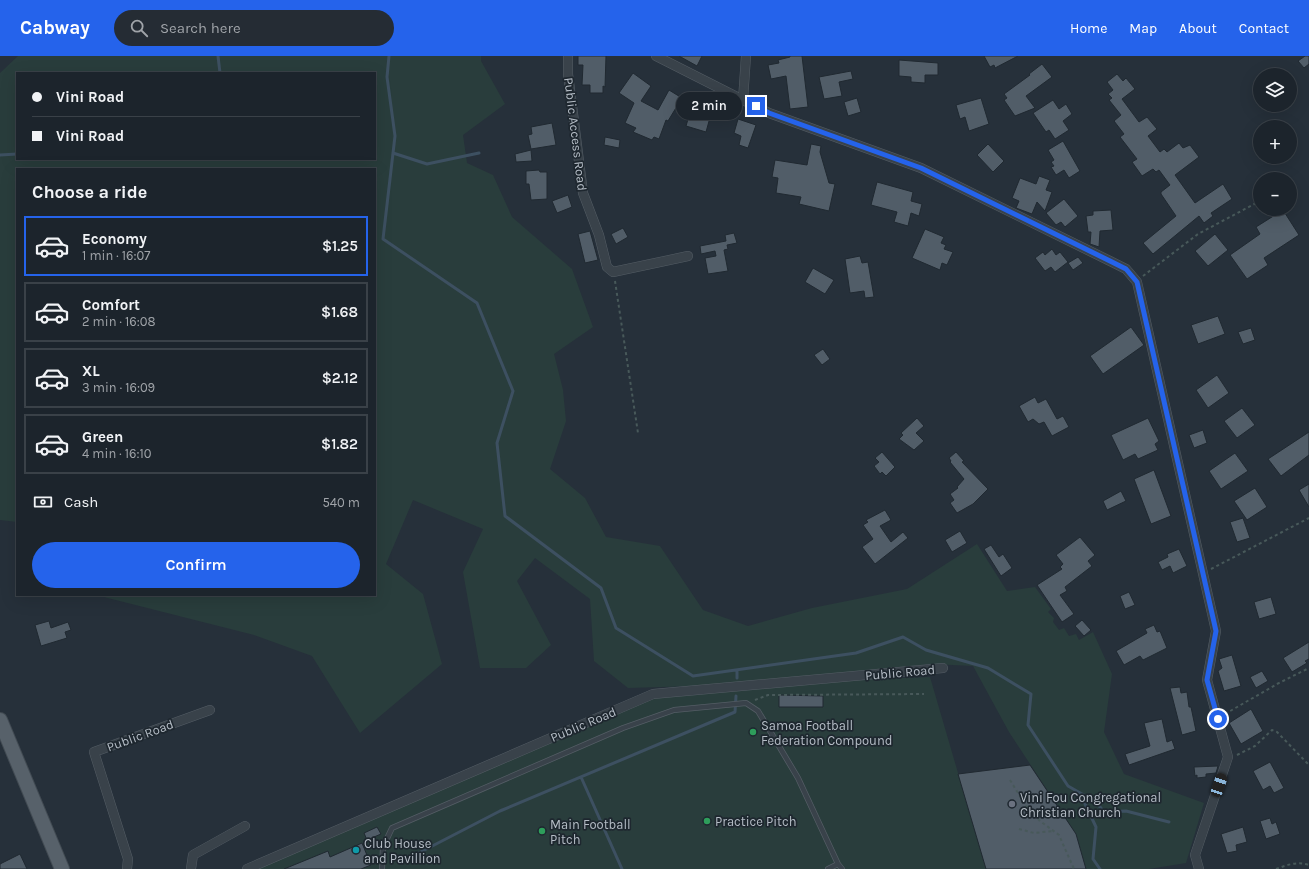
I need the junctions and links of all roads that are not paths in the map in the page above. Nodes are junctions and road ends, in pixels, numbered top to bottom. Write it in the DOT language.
graph roads {
  1 [pos="568,56"];
  2 [pos="656,56"];
  3 [pos="746,56"];
  4 [pos="743,100"];
  5 [pos="688,256"];
  6 [pos="943,668"];
  7 [pos="210,710"];
  8 [pos="0,720"];
  9 [pos="245,826"];
  10 [pos="838,864"];
  11 [pos="62,869"];
  12 [pos="127,869"];
  13 [pos="191,869"];
  14 [pos="246,869"];
  15 [pos="382,869"];
  16 [pos="828,869"];
  17 [pos="842,869"];
  18 [pos="1199,869"];
  1 -- 5 [label="street, Public Access Road"];
  2 -- 4 [label="street"];
  3 -- 4 [label="street"];
  4 -- 18 [label="street"];
  6 -- 14 [label="street, Public Road"];
  7 -- 12 [label="street, Public Road"];
  8 -- 11 [label="main road"];
  9 -- 13 [label="street"];
  10 -- 15 [label="lane"];
  10 -- 16 [label="lane"];
  10 -- 17 [label="lane"];
}
